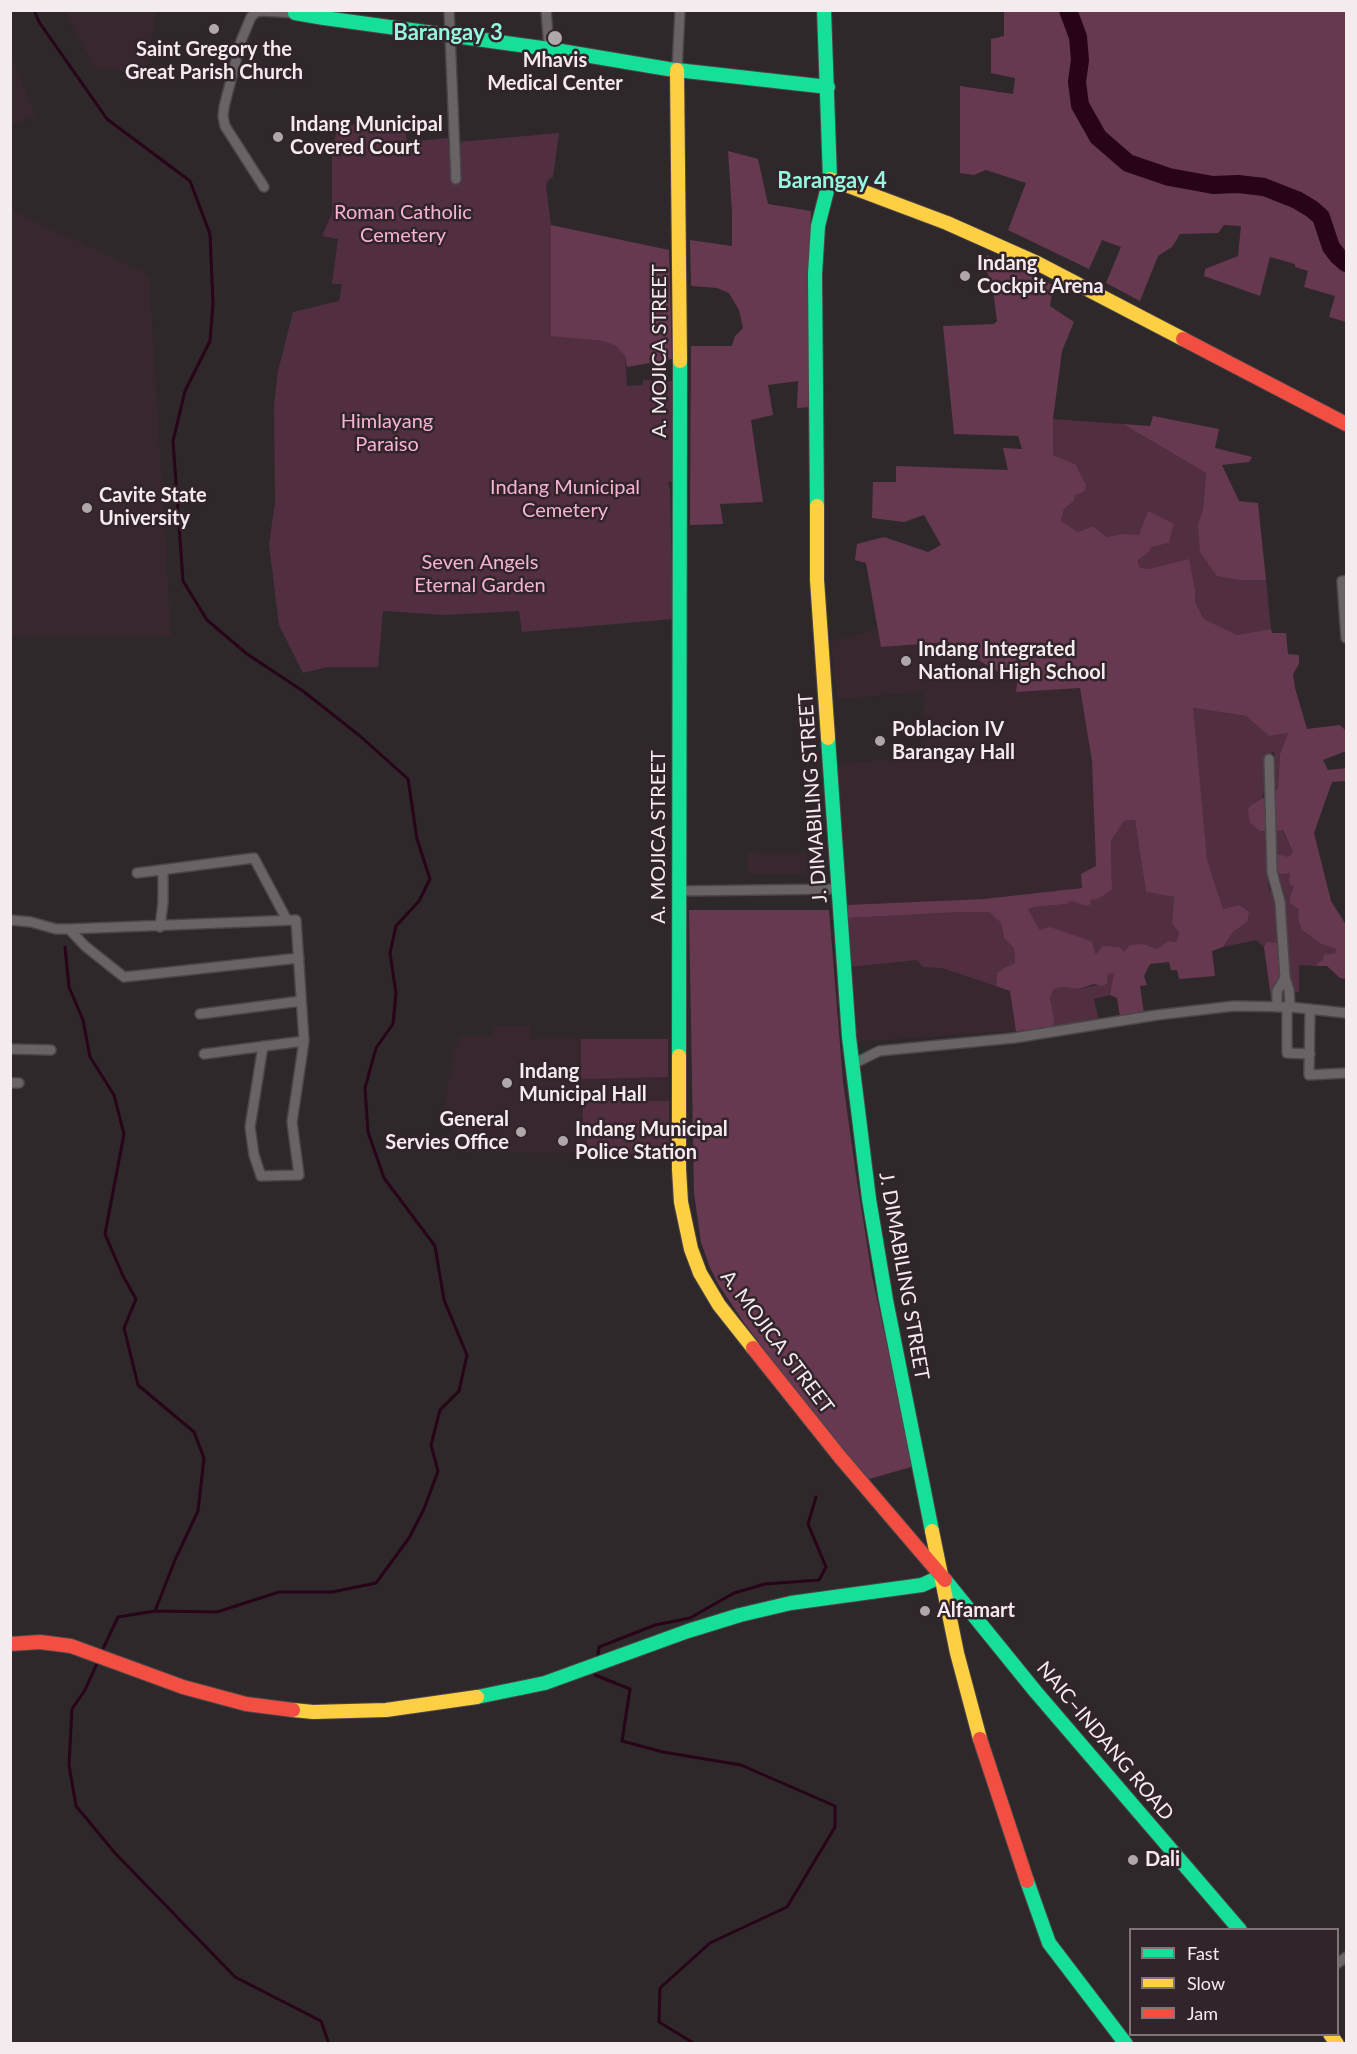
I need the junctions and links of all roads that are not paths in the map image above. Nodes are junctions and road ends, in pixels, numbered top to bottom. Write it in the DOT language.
graph roads {
  1 [pos="449,10"];
  2 [pos="546,10"];
  3 [pos="680,10"];
  4 [pos="824,10"];
  5 [pos="295,12"];
  6 [pos="451,35"];
  7 [pos="549,49"];
  8 [pos="677,70"];
  9 [pos="828,87"];
  10 [pos="456,179"];
  11 [pos="830,179"];
  12 [pos="264,186"];
  13 [pos="1347,424"];
  14 [pos="1347,581"];
  15 [pos="1347,639"];
  16 [pos="1269,759"];
  17 [pos="163,870"];
  18 [pos="137,873"];
  19 [pos="838,889"];
  20 [pos="678,891"];
  21 [pos="10,920"];
  22 [pos="287,920"];
  23 [pos="160,927"];
  24 [pos="69,929"];
  25 [pos="299,958"];
  26 [pos="301,1001"];
  27 [pos="1285,1007"];
  28 [pos="1310,1009"];
  29 [pos="1347,1013"];
  30 [pos="200,1014"];
  31 [pos="304,1041"];
  32 [pos="263,1046"];
  33 [pos="10,1049"];
  34 [pos="51,1050"];
  35 [pos="204,1054"];
  36 [pos="1310,1054"];
  37 [pos="851,1065"];
  38 [pos="1347,1073"];
  39 [pos="942,1576"];
  40 [pos="10,1644"];
  41 [pos="1239,1928"];
  42 [pos="1126,2043"];
  1 -- 6 [label="street"];
  2 -- 7 [label="street"];
  3 -- 8 [label="street, A. MOJICA STREET"];
  4 -- 9 [label="main road, J. DIMABILING STREET"];
  5 -- 6 [label="main road"];
  5 -- 12 [label="street"];
  6 -- 7 [label="main road"];
  6 -- 10 [label="street"];
  7 -- 8 [label="main road"];
  8 -- 9 [label="main road"];
  8 -- 20 [label="main road, A. MOJICA STREET"];
  9 -- 11 [label="main road, J. DIMABILING STREET"];
  11 -- 13 [label="main road"];
  11 -- 19 [label="main road, J. DIMABILING STREET"];
  14 -- 15 [label="street"];
  16 -- 27 [label="street"];
  17 -- 18 [label="street"];
  17 -- 22 [label="street"];
  17 -- 23 [label="street"];
  19 -- 20 [label="street"];
  19 -- 37 [label="main road, J. DIMABILING STREET"];
  20 -- 39 [label="main road, A. MOJICA STREET"];
  21 -- 24 [label="street"];
  22 -- 23 [label="street"];
  22 -- 25 [label="street"];
  23 -- 24 [label="street"];
  24 -- 25 [label="street"];
  25 -- 26 [label="street"];
  26 -- 30 [label="street"];
  26 -- 31 [label="street"];
  27 -- 28 [label="street"];
  27 -- 36 [label="street"];
  27 -- 37 [label="street"];
  28 -- 29 [label="street"];
  28 -- 36 [label="street"];
  31 -- 32 [label="street"];
  31 -- 32 [label="street"];
  32 -- 35 [label="street"];
  33 -- 34 [label="street"];
  36 -- 38 [label="street"];
  37 -- 39 [label="main road, J. DIMABILING STREET"];
  39 -- 40 [label="main road"];
  39 -- 41 [label="main road, NAIC–INDANG ROAD"];
  39 -- 42 [label="main road, J. DIMABILING STREET"];
}
